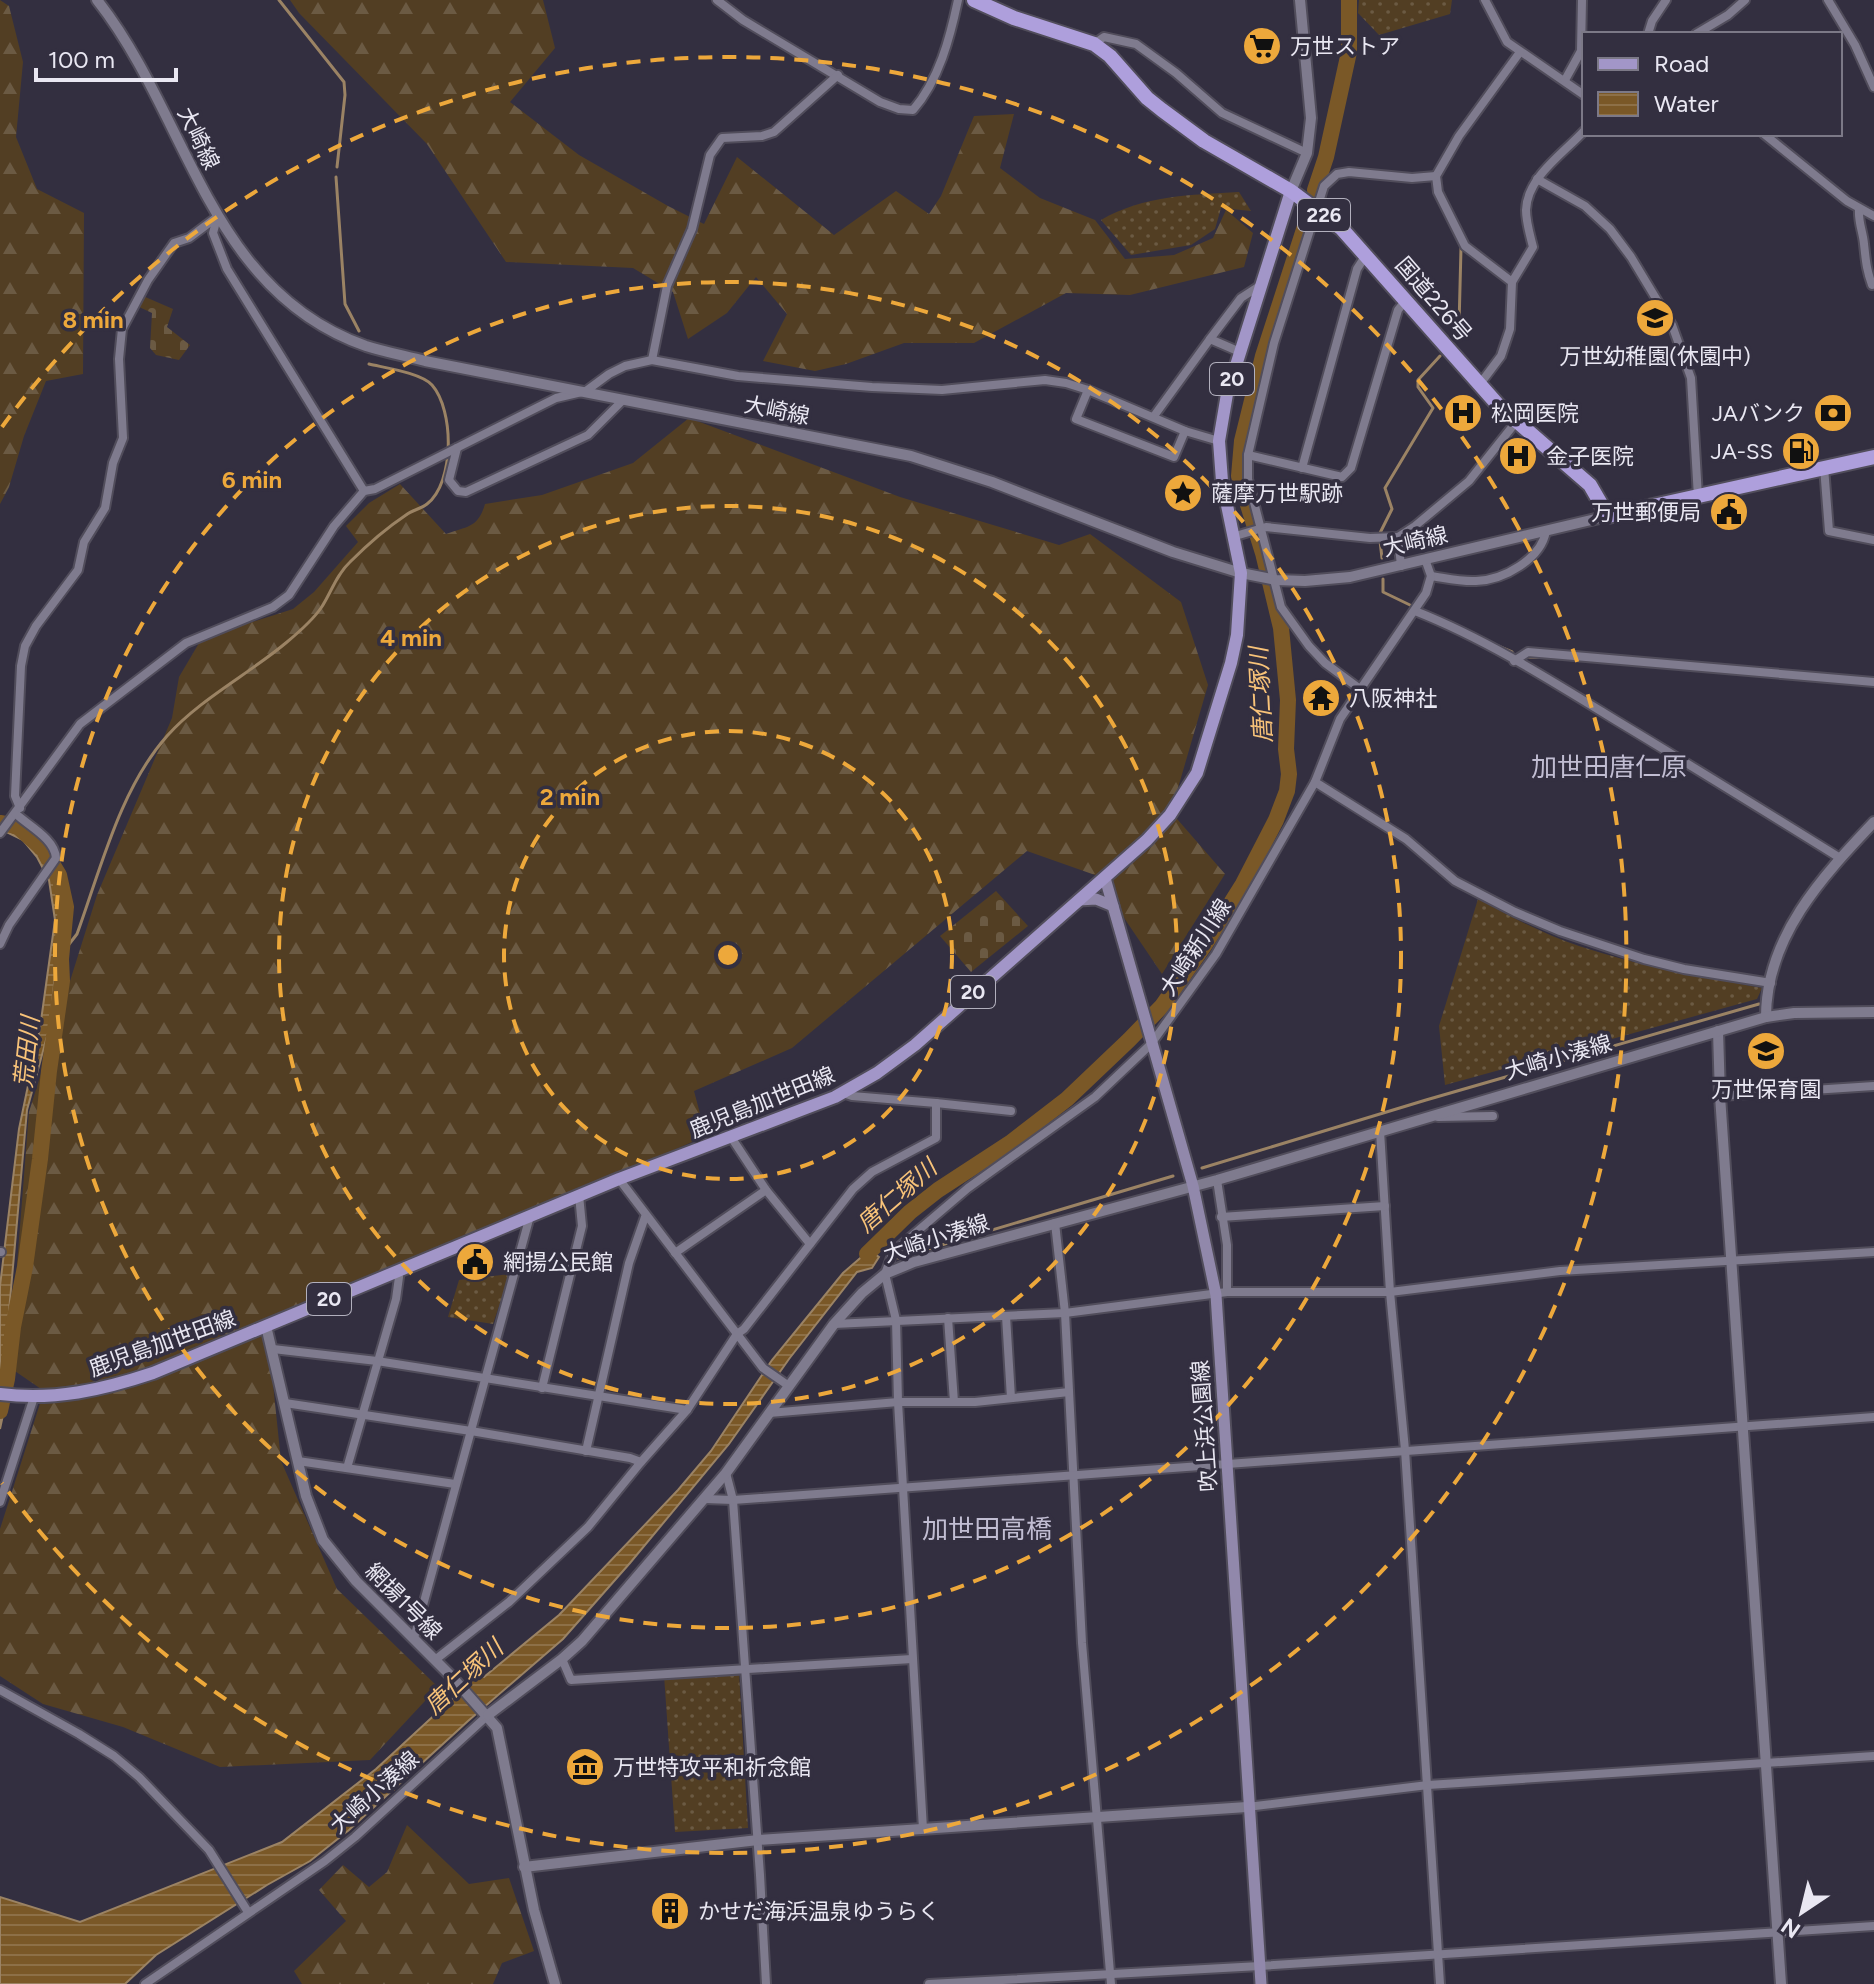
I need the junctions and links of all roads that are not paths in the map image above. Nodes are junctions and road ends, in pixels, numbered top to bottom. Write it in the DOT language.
graph roads {
  1 [pos="97,0"];
  2 [pos="717,0"];
  3 [pos="958,0"];
  4 [pos="974,0"];
  5 [pos="1300,0"];
  6 [pos="1485,0"];
  7 [pos="1582,0"];
  8 [pos="1666,0"];
  9 [pos="1745,0"];
  10 [pos="1828,0"];
  11 [pos="1649,32"];
  12 [pos="1699,32"];
  13 [pos="1094,44"];
  14 [pos="1520,52"];
  15 [pos="838,75"];
  16 [pos="1565,80"];
  17 [pos="1872,81"];
  18 [pos="1582,93"];
  19 [pos="1582,133"];
  20 [pos="1767,136"];
  21 [pos="1307,153"];
  22 [pos="1436,176"];
  23 [pos="1537,179"];
  24 [pos="1291,191"];
  25 [pos="1316,208"];
  26 [pos="1859,209"];
  27 [pos="1874,216"];
  28 [pos="217,217"];
  29 [pos="1366,255"];
  30 [pos="1512,282"];
  31 [pos="1262,284"];
  32 [pos="1872,285"];
  33 [pos="1406,300"];
  34 [pos="1210,339"];
  35 [pos="1240,352"];
  36 [pos="652,360"];
  37 [pos="1480,384"];
  38 [pos="1088,390"];
  39 [pos="586,391"];
  40 [pos="623,400"];
  41 [pos="1154,416"];
  42 [pos="1516,422"];
  43 [pos="1185,431"];
  44 [pos="1219,441"];
  45 [pos="457,448"];
  46 [pos="1248,455"];
  47 [pos="1874,457"];
  48 [pos="1824,467"];
  49 [pos="1302,468"];
  50 [pos="364,491"];
  51 [pos="1698,497"];
  52 [pos="1608,516"];
  53 [pos="1260,528"];
  54 [pos="1546,531"];
  55 [pos="1232,537"];
  56 [pos="1398,537"];
  57 [pos="1874,540"];
  58 [pos="1425,559"];
  59 [pos="1401,566"];
  60 [pos="1241,573"];
  61 [pos="1431,576"];
  62 [pos="1274,579"];
  63 [pos="1415,611"];
  64 [pos="1514,661"];
  65 [pos="1874,682"];
  66 [pos="1360,689"];
  67 [pos="1315,782"];
  68 [pos="17,813"];
  69 [pos="1874,822"];
  70 [pos="0,833"];
  71 [pos="1840,858"];
  72 [pos="1105,878"];
  73 [pos="1079,900"];
  74 [pos="1113,906"];
  75 [pos="0,944"];
  76 [pos="1771,983"];
  77 [pos="1874,1012"];
  78 [pos="1766,1017"];
  79 [pos="1718,1031"];
  80 [pos="1150,1040"];
  81 [pos="1874,1086"];
  82 [pos="843,1093"];
  83 [pos="1720,1096"];
  84 [pos="936,1103"];
  85 [pos="1011,1111"];
  86 [pos="1493,1116"];
  87 [pos="1427,1117"];
  88 [pos="1380,1131"];
  89 [pos="731,1137"];
  90 [pos="619,1179"];
  91 [pos="1217,1180"];
  92 [pos="1193,1186"];
  93 [pos="766,1190"];
  94 [pos="579,1195"];
  95 [pos="1385,1206"];
  96 [pos="530,1216"];
  97 [pos="645,1217"];
  98 [pos="1221,1217"];
  99 [pos="1055,1223"];
  100 [pos="810,1244"];
  101 [pos="1874,1252"];
  102 [pos="675,1253"];
  103 [pos="1732,1261"];
  104 [pos="396,1271"];
  105 [pos="885,1274"];
  106 [pos="1390,1292"];
  107 [pos="1222,1293"];
  108 [pos="1065,1313"];
  109 [pos="1006,1316"];
  110 [pos="948,1318"];
  111 [pos="896,1320"];
  112 [pos="834,1324"];
  113 [pos="266,1326"];
  114 [pos="737,1334"];
  115 [pos="273,1349"];
  116 [pos="377,1361"];
  117 [pos="485,1378"];
  118 [pos="784,1382"];
  119 [pos="542,1388"];
  120 [pos="1069,1392"];
  121 [pos="0,1394"];
  122 [pos="597,1396"];
  123 [pos="28,1397"];
  124 [pos="1011,1398"];
  125 [pos="898,1402"];
  126 [pos="954,1402"];
  127 [pos="285,1403"];
  128 [pos="687,1410"];
  129 [pos="769,1413"];
  130 [pos="363,1415"];
  131 [pos="1874,1417"];
  132 [pos="1743,1426"];
  133 [pos="471,1431"];
  134 [pos="1405,1450"];
  135 [pos="586,1451"];
  136 [pos="298,1461"];
  137 [pos="641,1462"];
  138 [pos="1227,1464"];
  139 [pos="347,1468"];
  140 [pos="726,1473"];
  141 [pos="1073,1473"];
  142 [pos="455,1484"];
  143 [pos="903,1486"];
  144 [pos="705,1499"];
  145 [pos="733,1500"];
  146 [pos="0,1502"];
  147 [pos="414,1638"];
  148 [pos="562,1659"];
  149 [pos="912,1659"];
  150 [pos="435,1660"];
  151 [pos="744,1670"];
  152 [pos="0,1690"];
  153 [pos="488,1715"];
  154 [pos="1874,1756"];
  155 [pos="1766,1763"];
  156 [pos="1428,1785"];
  157 [pos="1247,1807"];
  158 [pos="1096,1818"];
  159 [pos="923,1829"];
  160 [pos="758,1840"];
  161 [pos="524,1867"];
  162 [pos="247,1910"];
  163 [pos="1874,1926"];
  164 [pos="1778,1932"];
  165 [pos="1439,1953"];
  166 [pos="1260,1966"];
  167 [pos="1110,1973"];
  168 [pos="145,1984"];
  169 [pos="555,1984"];
  170 [pos="766,1984"];
  171 [pos="929,1984"];
  172 [pos="1111,1984"];
  173 [pos="1261,1984"];
  174 [pos="1440,1984"];
  175 [pos="1781,1984"];
  1 -- 28 [label="street, 大崎線"];
  2 -- 15 [label="street"];
  3 -- 15 [label="street"];
  4 -- 13 [label="highway, 国道226号 / 226"];
  5 -- 21 [label="street"];
  6 -- 14 [label="street"];
  7 -- 16 [label="street"];
  8 -- 11 [label="street"];
  9 -- 12 [label="street"];
  10 -- 17 [label="street"];
  13 -- 21 [label="street"];
  13 -- 24 [label="highway, 国道226号 / 226"];
  14 -- 16 [label="street"];
  14 -- 22 [label="street"];
  15 -- 36 [label="street"];
  16 -- 18 [label="street"];
  19 -- 23 [label="street"];
  20 -- 26 [label="street"];
  21 -- 24 [label="street"];
  22 -- 25 [label="street"];
  22 -- 30 [label="street"];
  23 -- 30 [label="street"];
  23 -- 51 [label="street"];
  24 -- 25 [label="highway, 国道226号 / 226"];
  24 -- 31 [label="main road, 鹿児島加世田線 / 20"];
  25 -- 29 [label="highway, 国道226号 / 226"];
  25 -- 46 [label="street"];
  26 -- 27 [label="street"];
  26 -- 32 [label="street"];
  28 -- 39 [label="street, 大崎線"];
  28 -- 50 [label="street"];
  28 -- 68 [label="street"];
  29 -- 33 [label="highway, 国道226号 / 226"];
  29 -- 49 [label="street"];
  30 -- 37 [label="street"];
  31 -- 34 [label="street"];
  31 -- 35 [label="main road, 鹿児島加世田線 / 20"];
  33 -- 37 [label="highway, 国道226号 / 226"];
  33 -- 49 [label="street"];
  34 -- 35 [label="street"];
  34 -- 41 [label="street"];
  35 -- 44 [label="main road, 鹿児島加世田線 / 20"];
  36 -- 38 [label="street"];
  36 -- 39 [label="street"];
  37 -- 42 [label="highway, 国道226号 / 226"];
  38 -- 41 [label="street"];
  38 -- 43 [label="street"];
  39 -- 40 [label="street, 大崎線"];
  39 -- 45 [label="street"];
  40 -- 45 [label="street"];
  40 -- 60 [label="street, 大崎線"];
  41 -- 43 [label="street"];
  42 -- 52 [label="highway, 国道226号 / 226"];
  42 -- 56 [label="street"];
  43 -- 44 [label="street"];
  44 -- 55 [label="main road, 鹿児島加世田線 / 20"];
  45 -- 50 [label="street"];
  46 -- 49 [label="street"];
  46 -- 53 [label="street"];
  47 -- 48 [label="highway"];
  48 -- 51 [label="highway"];
  48 -- 57 [label="street"];
  50 -- 68 [label="street"];
  51 -- 52 [label="highway"];
  52 -- 54 [label="street, 大崎線"];
  53 -- 55 [label="street"];
  53 -- 56 [label="street"];
  53 -- 62 [label="street"];
  54 -- 58 [label="street, 大崎線"];
  54 -- 61 [label="street"];
  55 -- 60 [label="main road, 鹿児島加世田線 / 20"];
  56 -- 59 [label="street"];
  58 -- 59 [label="street, 大崎線"];
  58 -- 61 [label="street"];
  59 -- 62 [label="street, 大崎線"];
  60 -- 62 [label="street, 大崎線"];
  60 -- 72 [label="main road, 鹿児島加世田線 / 20"];
  61 -- 63 [label="street, 大崎新川線"];
  62 -- 66 [label="street"];
  63 -- 64 [label="street"];
  63 -- 66 [label="street, 大崎新川線"];
  64 -- 65 [label="street"];
  64 -- 71 [label="street"];
  66 -- 67 [label="street, 大崎新川線"];
  67 -- 76 [label="street"];
  67 -- 80 [label="street, 大崎新川線"];
  68 -- 70 [label="street"];
  68 -- 75 [label="street"];
  69 -- 71 [label="street"];
  71 -- 76 [label="street"];
  72 -- 73 [label="main road, 鹿児島加世田線 / 20"];
  72 -- 74 [label="main road, 吹上浜公園線"];
  73 -- 74 [label="main road"];
  73 -- 82 [label="main road, 鹿児島加世田線 / 20"];
  74 -- 80 [label="main road, 吹上浜公園線"];
  76 -- 78 [label="street"];
  77 -- 78 [label="street, 大崎小湊線"];
  78 -- 79 [label="street, 大崎小湊線"];
  79 -- 83 [label="street"];
  79 -- 87 [label="street, 大崎小湊線"];
  80 -- 92 [label="main road, 吹上浜公園線"];
  80 -- 105 [label="street, 大崎新川線"];
  81 -- 83 [label="street"];
  82 -- 84 [label="street"];
  82 -- 89 [label="main road, 鹿児島加世田線 / 20"];
  83 -- 103 [label="street"];
  84 -- 85 [label="street"];
  84 -- 100 [label="street"];
  86 -- 87 [label="street"];
  87 -- 88 [label="street, 大崎小湊線"];
  88 -- 91 [label="street, 大崎小湊線"];
  88 -- 95 [label="street"];
  89 -- 90 [label="main road, 鹿児島加世田線 / 20"];
  89 -- 93 [label="street"];
  90 -- 94 [label="main road, 鹿児島加世田線 / 20"];
  90 -- 97 [label="street"];
  91 -- 92 [label="street, 大崎小湊線"];
  91 -- 98 [label="street"];
  92 -- 99 [label="street, 大崎小湊線"];
  92 -- 107 [label="main road, 吹上浜公園線"];
  93 -- 100 [label="street"];
  93 -- 102 [label="street"];
  94 -- 96 [label="main road, 鹿児島加世田線 / 20"];
  94 -- 119 [label="street"];
  95 -- 98 [label="street"];
  95 -- 106 [label="street"];
  96 -- 104 [label="main road, 鹿児島加世田線 / 20"];
  96 -- 117 [label="street"];
  97 -- 102 [label="street"];
  97 -- 122 [label="street"];
  98 -- 107 [label="street"];
  99 -- 105 [label="street, 大崎小湊線"];
  99 -- 108 [label="street"];
  100 -- 114 [label="street"];
  101 -- 103 [label="street"];
  102 -- 114 [label="street"];
  103 -- 106 [label="street"];
  103 -- 132 [label="street"];
  104 -- 113 [label="main road, 鹿児島加世田線 / 20"];
  104 -- 116 [label="street"];
  105 -- 111 [label="street"];
  105 -- 112 [label="street, 大崎小湊線"];
  106 -- 107 [label="street"];
  106 -- 134 [label="street"];
  107 -- 108 [label="street"];
  107 -- 138 [label="main road, 吹上浜公園線"];
  108 -- 109 [label="street"];
  108 -- 120 [label="street"];
  109 -- 110 [label="street"];
  109 -- 124 [label="street"];
  110 -- 111 [label="street"];
  110 -- 126 [label="street"];
  111 -- 112 [label="street"];
  111 -- 125 [label="street"];
  112 -- 118 [label="street, 大崎小湊線"];
  113 -- 115 [label="street, 網揚1号線"];
  113 -- 123 [label="main road, 鹿児島加世田線 / 20"];
  114 -- 118 [label="street"];
  114 -- 128 [label="street"];
  115 -- 116 [label="street"];
  115 -- 127 [label="street, 網揚1号線"];
  116 -- 117 [label="street"];
  116 -- 130 [label="street"];
  117 -- 119 [label="street"];
  117 -- 133 [label="street"];
  118 -- 129 [label="street, 大崎小湊線"];
  119 -- 122 [label="street"];
  120 -- 124 [label="street"];
  120 -- 141 [label="street"];
  121 -- 123 [label="main road, 鹿児島加世田線 / 20"];
  122 -- 128 [label="street"];
  122 -- 135 [label="street"];
  123 -- 146 [label="street"];
  124 -- 126 [label="street"];
  125 -- 126 [label="street"];
  125 -- 129 [label="street"];
  125 -- 143 [label="street"];
  127 -- 130 [label="street"];
  127 -- 136 [label="street, 網揚1号線"];
  128 -- 137 [label="street"];
  129 -- 140 [label="street, 大崎小湊線"];
  130 -- 133 [label="street"];
  130 -- 139 [label="street"];
  131 -- 132 [label="street"];
  132 -- 134 [label="street"];
  132 -- 155 [label="street"];
  133 -- 135 [label="street"];
  133 -- 142 [label="street"];
  134 -- 138 [label="street"];
  134 -- 156 [label="street"];
  135 -- 137 [label="street"];
  136 -- 139 [label="street"];
  136 -- 147 [label="street, 網揚1号線"];
  137 -- 150 [label="street"];
  138 -- 141 [label="street"];
  138 -- 157 [label="main road, 吹上浜公園線"];
  139 -- 142 [label="street"];
  140 -- 144 [label="street, 大崎小湊線"];
  140 -- 145 [label="street"];
  141 -- 143 [label="street"];
  141 -- 158 [label="street"];
  142 -- 147 [label="street"];
  143 -- 145 [label="street"];
  143 -- 149 [label="street"];
  144 -- 145 [label="street"];
  144 -- 148 [label="street, 大崎小湊線"];
  145 -- 151 [label="street"];
  147 -- 150 [label="street, 網揚1号線"];
  148 -- 151 [label="street"];
  148 -- 153 [label="street, 大崎小湊線"];
  149 -- 151 [label="street"];
  149 -- 159 [label="street"];
  150 -- 153 [label="street, 網揚1号線"];
  151 -- 160 [label="street"];
  152 -- 162 [label="street"];
  153 -- 161 [label="street, 網揚1号線"];
  153 -- 162 [label="street, 大崎小湊線"];
  154 -- 155 [label="street"];
  155 -- 156 [label="street"];
  155 -- 164 [label="street"];
  156 -- 157 [label="street"];
  156 -- 165 [label="street"];
  157 -- 158 [label="street"];
  157 -- 166 [label="main road, 吹上浜公園線"];
  158 -- 159 [label="street"];
  158 -- 167 [label="street"];
  159 -- 160 [label="street"];
  160 -- 161 [label="street"];
  160 -- 170 [label="street"];
  161 -- 169 [label="street, 網揚1号線"];
  162 -- 168 [label="street, 大崎小湊線"];
  163 -- 164 [label="street"];
  164 -- 165 [label="street"];
  164 -- 175 [label="street"];
  165 -- 166 [label="street"];
  165 -- 174 [label="street"];
  166 -- 167 [label="street"];
  166 -- 173 [label="main road, 吹上浜公園線"];
  167 -- 171 [label="street"];
  167 -- 172 [label="street"];
}
